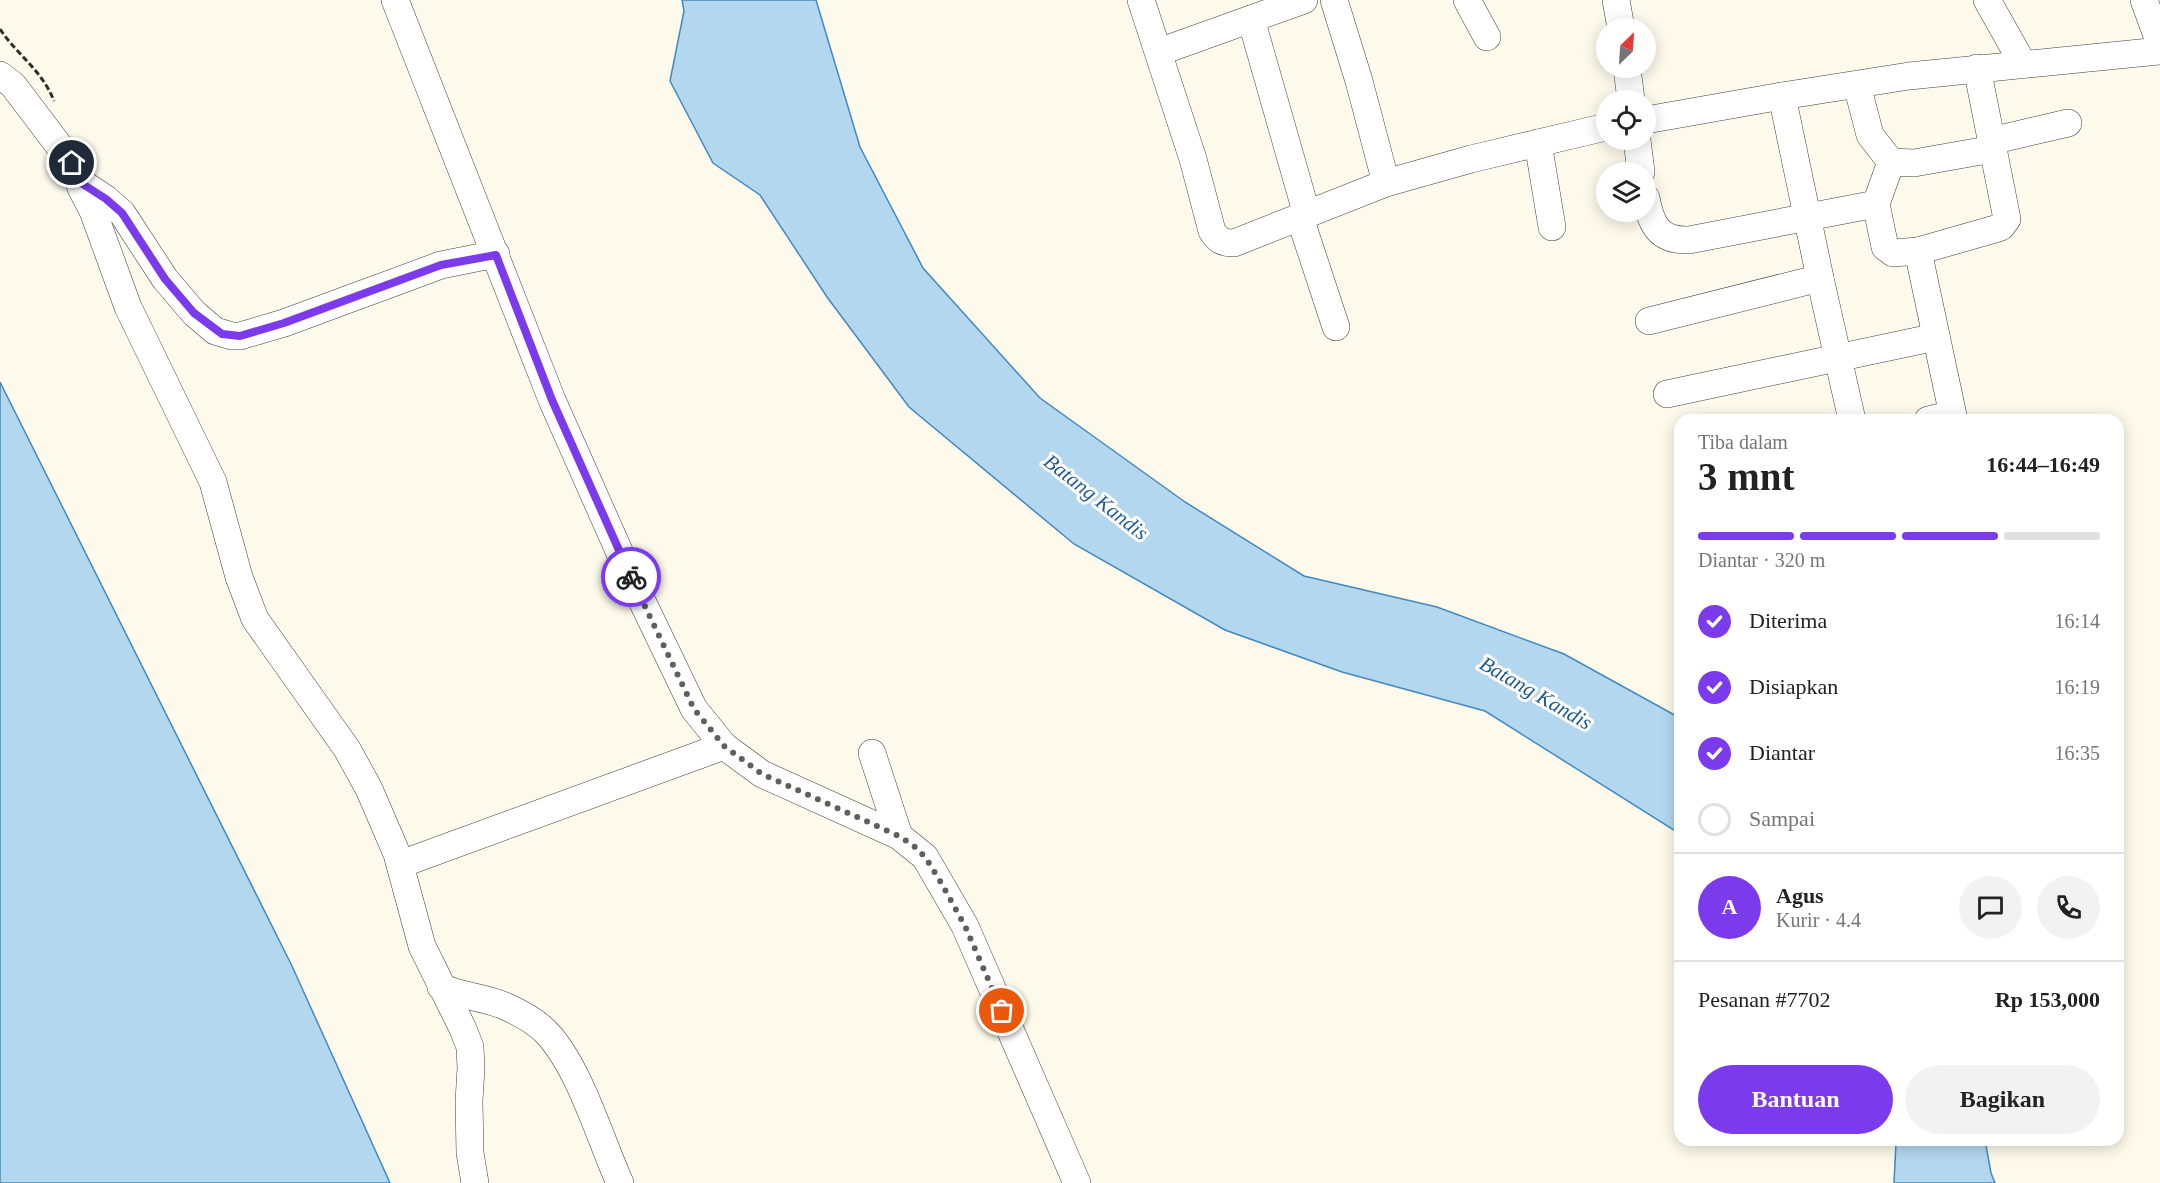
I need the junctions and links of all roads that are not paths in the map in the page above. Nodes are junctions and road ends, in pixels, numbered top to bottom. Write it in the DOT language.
graph roads {
  1 [pos="395,0"];
  2 [pos="1141,0"];
  3 [pos="1304,0"];
  4 [pos="1334,0"];
  5 [pos="1467,0"];
  6 [pos="1616,0"];
  7 [pos="1987,0"];
  8 [pos="2144,0"];
  9 [pos="1619,18"];
  10 [pos="1251,19"];
  11 [pos="1487,37"];
  12 [pos="2160,44"];
  13 [pos="2160,51"];
  14 [pos="1159,52"];
  15 [pos="2023,64"];
  16 [pos="1977,68"];
  17 [pos="0,75"];
  18 [pos="1857,85"];
  19 [pos="1782,96"];
  20 [pos="1656,118"];
  21 [pos="2068,123"];
  22 [pos="1596,129"];
  23 [pos="1538,143"];
  24 [pos="1992,145"];
  25 [pos="1891,162"];
  26 [pos="78,181"];
  27 [pos="1386,183"];
  28 [pos="1876,204"];
  29 [pos="1304,217"];
  30 [pos="1807,217"];
  31 [pos="1653,222"];
  32 [pos="1552,227"];
  33 [pos="1918,251"];
  34 [pos="496,255"];
  35 [pos="1820,278"];
  36 [pos="1649,321"];
  37 [pos="1336,327"];
  38 [pos="1936,337"];
  39 [pos="1838,358"];
  40 [pos="1667,394"];
  41 [pos="1851,414"];
  42 [pos="1945,414"];
  43 [pos="724,746"];
  44 [pos="872,753"];
  45 [pos="899,836"];
  46 [pos="401,864"];
  47 [pos="441,987"];
  48 [pos="475,1183"];
  49 [pos="620,1183"];
  50 [pos="1077,1183"];
  1 -- 34 [label="street"];
  2 -- 14 [label="street"];
  3 -- 10 [label="street"];
  4 -- 27 [label="street"];
  5 -- 11 [label="street"];
  6 -- 9 [label="street"];
  7 -- 15 [label="street"];
  8 -- 12 [label="street"];
  10 -- 14 [label="street"];
  10 -- 29 [label="street"];
  13 -- 15 [label="street"];
  14 -- 29 [label="street"];
  15 -- 16 [label="street"];
  16 -- 18 [label="street"];
  16 -- 24 [label="street"];
  17 -- 26 [label="street"];
  18 -- 19 [label="street"];
  18 -- 25 [label="street"];
  19 -- 20 [label="street"];
  19 -- 30 [label="street"];
  21 -- 24 [label="street"];
  22 -- 23 [label="street"];
  23 -- 27 [label="street"];
  23 -- 32 [label="street"];
  24 -- 25 [label="street"];
  24 -- 33 [label="street"];
  25 -- 28 [label="street"];
  26 -- 34 [label="street"];
  26 -- 46 [label="street"];
  27 -- 29 [label="street"];
  28 -- 30 [label="street"];
  28 -- 33 [label="street"];
  29 -- 37 [label="street"];
  30 -- 31 [label="street"];
  30 -- 35 [label="street"];
  33 -- 38 [label="street"];
  34 -- 43 [label="street"];
  35 -- 36 [label="street"];
  35 -- 39 [label="street"];
  38 -- 39 [label="street"];
  38 -- 42 [label="street"];
  39 -- 40 [label="street"];
  39 -- 41 [label="street"];
  43 -- 45 [label="street"];
  43 -- 46 [label="street"];
  44 -- 45 [label="street"];
  45 -- 50 [label="street"];
  46 -- 47 [label="street"];
  47 -- 48 [label="street"];
  47 -- 49 [label="street"];
}
